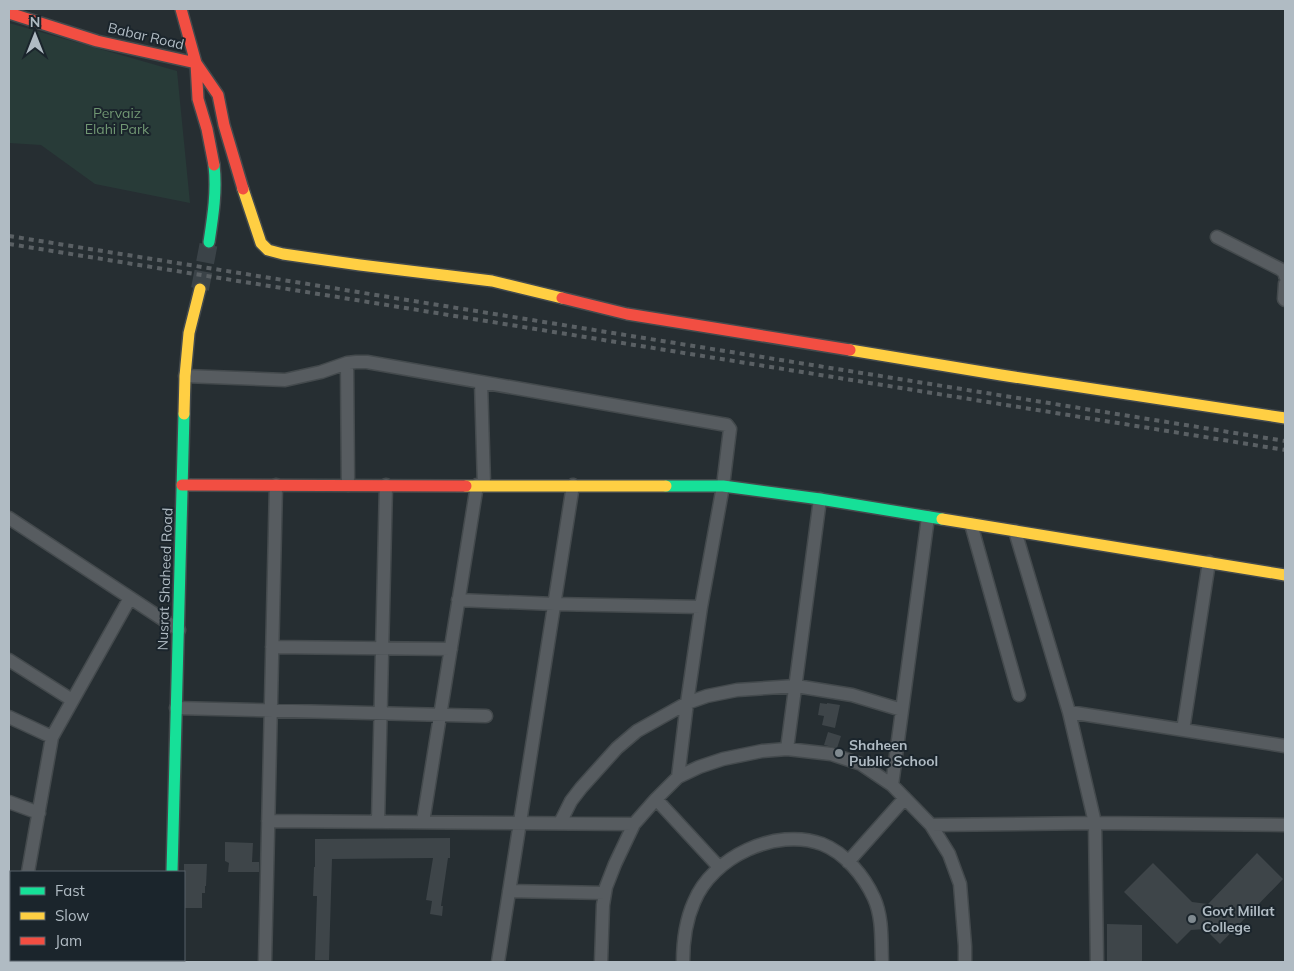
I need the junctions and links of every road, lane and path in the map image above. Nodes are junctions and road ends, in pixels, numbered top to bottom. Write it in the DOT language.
graph roads {
  1 [pos="181,9"];
  2 [pos="9,13"];
  3 [pos="27,14"];
  4 [pos="196,63"];
  5 [pos="1217,237"];
  6 [pos="210,242"];
  7 [pos="1285,276"];
  8 [pos="1285,284"];
  9 [pos="200,288"];
  10 [pos="1285,300"];
  11 [pos="347,363"];
  12 [pos="185,376"];
  13 [pos="481,382"];
  14 [pos="1285,418"];
  15 [pos="182,485"];
  16 [pos="276,485"];
  17 [pos="348,485"];
  18 [pos="386,485"];
  19 [pos="481,485"];
  20 [pos="573,485"];
  21 [pos="723,486"];
  22 [pos="820,499"];
  23 [pos="928,517"];
  24 [pos="9,518"];
  25 [pos="971,524"];
  26 [pos="1015,531"];
  27 [pos="1208,562"];
  28 [pos="1285,575"];
  29 [pos="130,598"];
  30 [pos="458,600"];
  31 [pos="554,604"];
  32 [pos="701,607"];
  33 [pos="179,630"];
  34 [pos="272,647"];
  35 [pos="382,648"];
  36 [pos="450,649"];
  37 [pos="9,660"];
  38 [pos="796,686"];
  39 [pos="1020,695"];
  40 [pos="72,700"];
  41 [pos="687,703"];
  42 [pos="176,708"];
  43 [pos="271,710"];
  44 [pos="902,710"];
  45 [pos="1069,712"];
  46 [pos="381,714"];
  47 [pos="441,715"];
  48 [pos="486,716"];
  49 [pos="9,717"];
  50 [pos="1183,730"];
  51 [pos="52,736"];
  52 [pos="1285,746"];
  53 [pos="787,749"];
  54 [pos="678,777"];
  55 [pos="892,786"];
  56 [pos="904,798"];
  57 [pos="656,799"];
  58 [pos="9,802"];
  59 [pos="39,813"];
  60 [pos="268,821"];
  61 [pos="378,822"];
  62 [pos="423,822"];
  63 [pos="520,823"];
  64 [pos="560,823"];
  65 [pos="1095,823"];
  66 [pos="634,824"];
  67 [pos="1285,824"];
  68 [pos="931,825"];
  69 [pos="848,862"];
  70 [pos="719,866"];
  71 [pos="28,871"];
  72 [pos="172,871"];
  73 [pos="510,891"];
  74 [pos="605,893"];
  75 [pos="265,962"];
  76 [pos="498,962"];
  77 [pos="601,962"];
  78 [pos="683,962"];
  79 [pos="882,962"];
  80 [pos="965,962"];
  81 [pos="1097,962"];
  1 -- 4 [label="street"];
  2 -- 3 [label="street, Babar Road"];
  3 -- 4 [label="street, Babar Road"];
  4 -- 6 [label="street, Babar Road"];
  4 -- 14 [label="street"];
  5 -- 7 [label="street"];
  8 -- 10 [label="street"];
  9 -- 12 [label="street, Nusrat Shaheed Road"];
  11 -- 12 [label="street"];
  11 -- 13 [label="street"];
  11 -- 17 [label="street"];
  12 -- 15 [label="street, Nusrat Shaheed Road"];
  13 -- 19 [label="street"];
  13 -- 21 [label="street"];
  15 -- 16 [label="street"];
  15 -- 33 [label="street, Nusrat Shaheed Road"];
  16 -- 17 [label="street"];
  16 -- 34 [label="street"];
  17 -- 18 [label="street"];
  18 -- 19 [label="street"];
  18 -- 35 [label="street"];
  19 -- 20 [label="street"];
  19 -- 30 [label="street"];
  20 -- 21 [label="street"];
  20 -- 31 [label="street"];
  21 -- 22 [label="street"];
  21 -- 32 [label="street"];
  22 -- 23 [label="street"];
  22 -- 38 [label="street"];
  23 -- 25 [label="street"];
  23 -- 44 [label="street"];
  24 -- 29 [label="street"];
  25 -- 26 [label="street"];
  25 -- 39 [label="street"];
  26 -- 27 [label="street"];
  26 -- 45 [label="street"];
  27 -- 28 [label="street"];
  27 -- 50 [label="street"];
  29 -- 33 [label="street"];
  29 -- 40 [label="street"];
  30 -- 31 [label="street"];
  30 -- 36 [label="street"];
  31 -- 32 [label="street"];
  31 -- 63 [label="street"];
  32 -- 41 [label="street"];
  33 -- 42 [label="street, Nusrat Shaheed Road"];
  34 -- 35 [label="street"];
  34 -- 43 [label="street"];
  35 -- 36 [label="street"];
  35 -- 46 [label="street"];
  36 -- 47 [label="street"];
  37 -- 40 [label="street"];
  38 -- 41 [label="street"];
  38 -- 44 [label="street"];
  38 -- 53 [label="street"];
  40 -- 51 [label="street"];
  41 -- 54 [label="street"];
  41 -- 64 [label="street"];
  42 -- 43 [label="street"];
  42 -- 72 [label="street, Nusrat Shaheed Road"];
  43 -- 46 [label="street"];
  43 -- 60 [label="street"];
  44 -- 55 [label="street"];
  45 -- 50 [label="street"];
  45 -- 65 [label="street"];
  46 -- 47 [label="street"];
  46 -- 61 [label="street"];
  47 -- 48 [label="street"];
  47 -- 62 [label="street"];
  49 -- 51 [label="street"];
  50 -- 52 [label="street"];
  51 -- 59 [label="street"];
  53 -- 54 [label="street"];
  53 -- 55 [label="street"];
  54 -- 57 [label="street"];
  55 -- 56 [label="street"];
  56 -- 68 [label="street"];
  56 -- 69 [label="street"];
  57 -- 66 [label="street"];
  57 -- 70 [label="street"];
  58 -- 59 [label="street"];
  59 -- 71 [label="street"];
  60 -- 61 [label="street"];
  60 -- 75 [label="street"];
  61 -- 62 [label="street"];
  62 -- 63 [label="street"];
  63 -- 64 [label="street"];
  63 -- 73 [label="street"];
  64 -- 66 [label="street"];
  65 -- 67 [label="street"];
  65 -- 68 [label="street"];
  65 -- 81 [label="street"];
  66 -- 74 [label="street"];
  68 -- 80 [label="street"];
  69 -- 70 [label="street"];
  69 -- 79 [label="street"];
  70 -- 78 [label="street"];
  73 -- 74 [label="street"];
  73 -- 76 [label="street"];
  74 -- 77 [label="street"];
}
